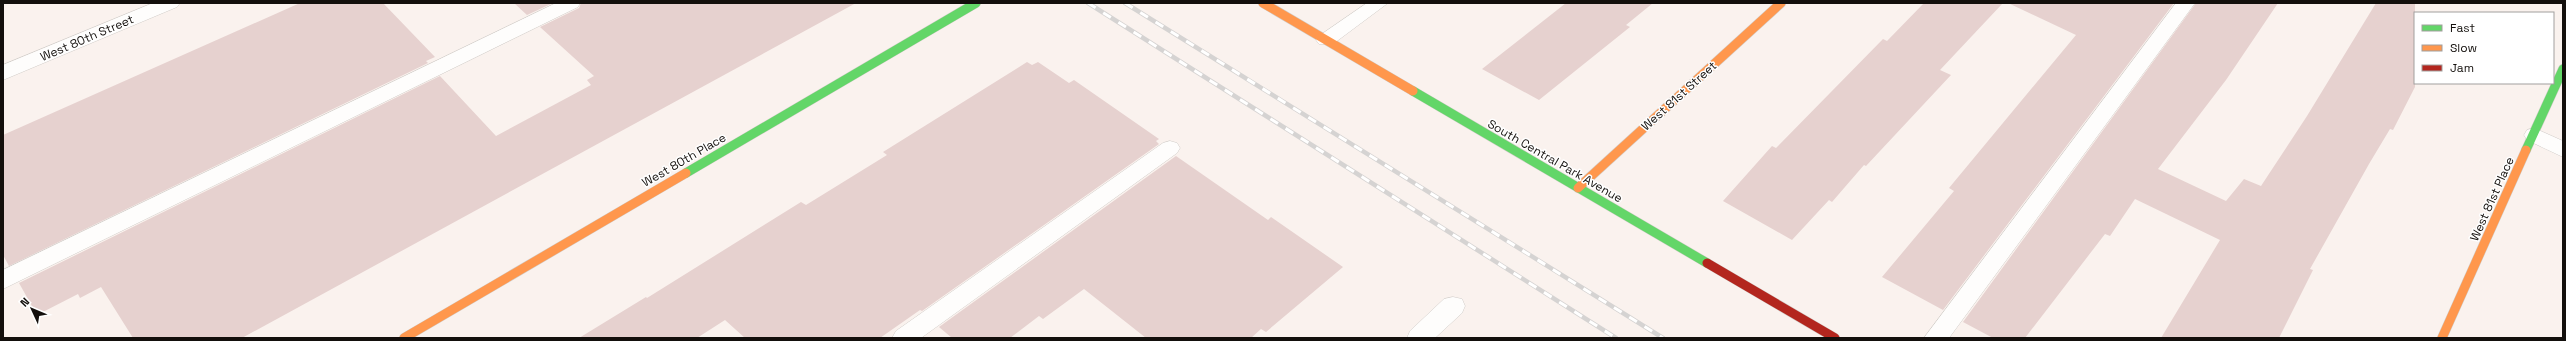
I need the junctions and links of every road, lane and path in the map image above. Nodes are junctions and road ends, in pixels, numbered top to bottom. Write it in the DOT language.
graph roads {
  1 [pos="170,3"];
  2 [pos="570,3"];
  3 [pos="976,3"];
  4 [pos="1264,3"];
  5 [pos="1379,3"];
  6 [pos="1781,3"];
  7 [pos="2186,3"];
  8 [pos="1326,40"];
  9 [pos="2563,69"];
  10 [pos="3,73"];
  11 [pos="2534,135"];
  12 [pos="1170,148"];
  13 [pos="2563,150"];
  14 [pos="1578,188"];
  15 [pos="3,280"];
  16 [pos="1453,306"];
  17 [pos="404,338"];
  18 [pos="904,338"];
  19 [pos="1419,338"];
  20 [pos="1835,338"];
  21 [pos="1936,338"];
  22 [pos="2442,338"];
  1 -- 10 [label="street, West 80th Street"];
  2 -- 15 [label="lane"];
  3 -- 17 [label="street, West 80th Place"];
  4 -- 8 [label="street, South Central Park Avenue"];
  5 -- 8 [label="lane"];
  6 -- 14 [label="street, West 81st Street"];
  7 -- 21 [label="lane"];
  8 -- 14 [label="street, South Central Park Avenue"];
  9 -- 11 [label="street, West 81st Place"];
  11 -- 13 [label="lane"];
  11 -- 22 [label="street, West 81st Place"];
  12 -- 18 [label="lane"];
  14 -- 20 [label="street, South Central Park Avenue"];
  16 -- 19 [label="street"];
}
